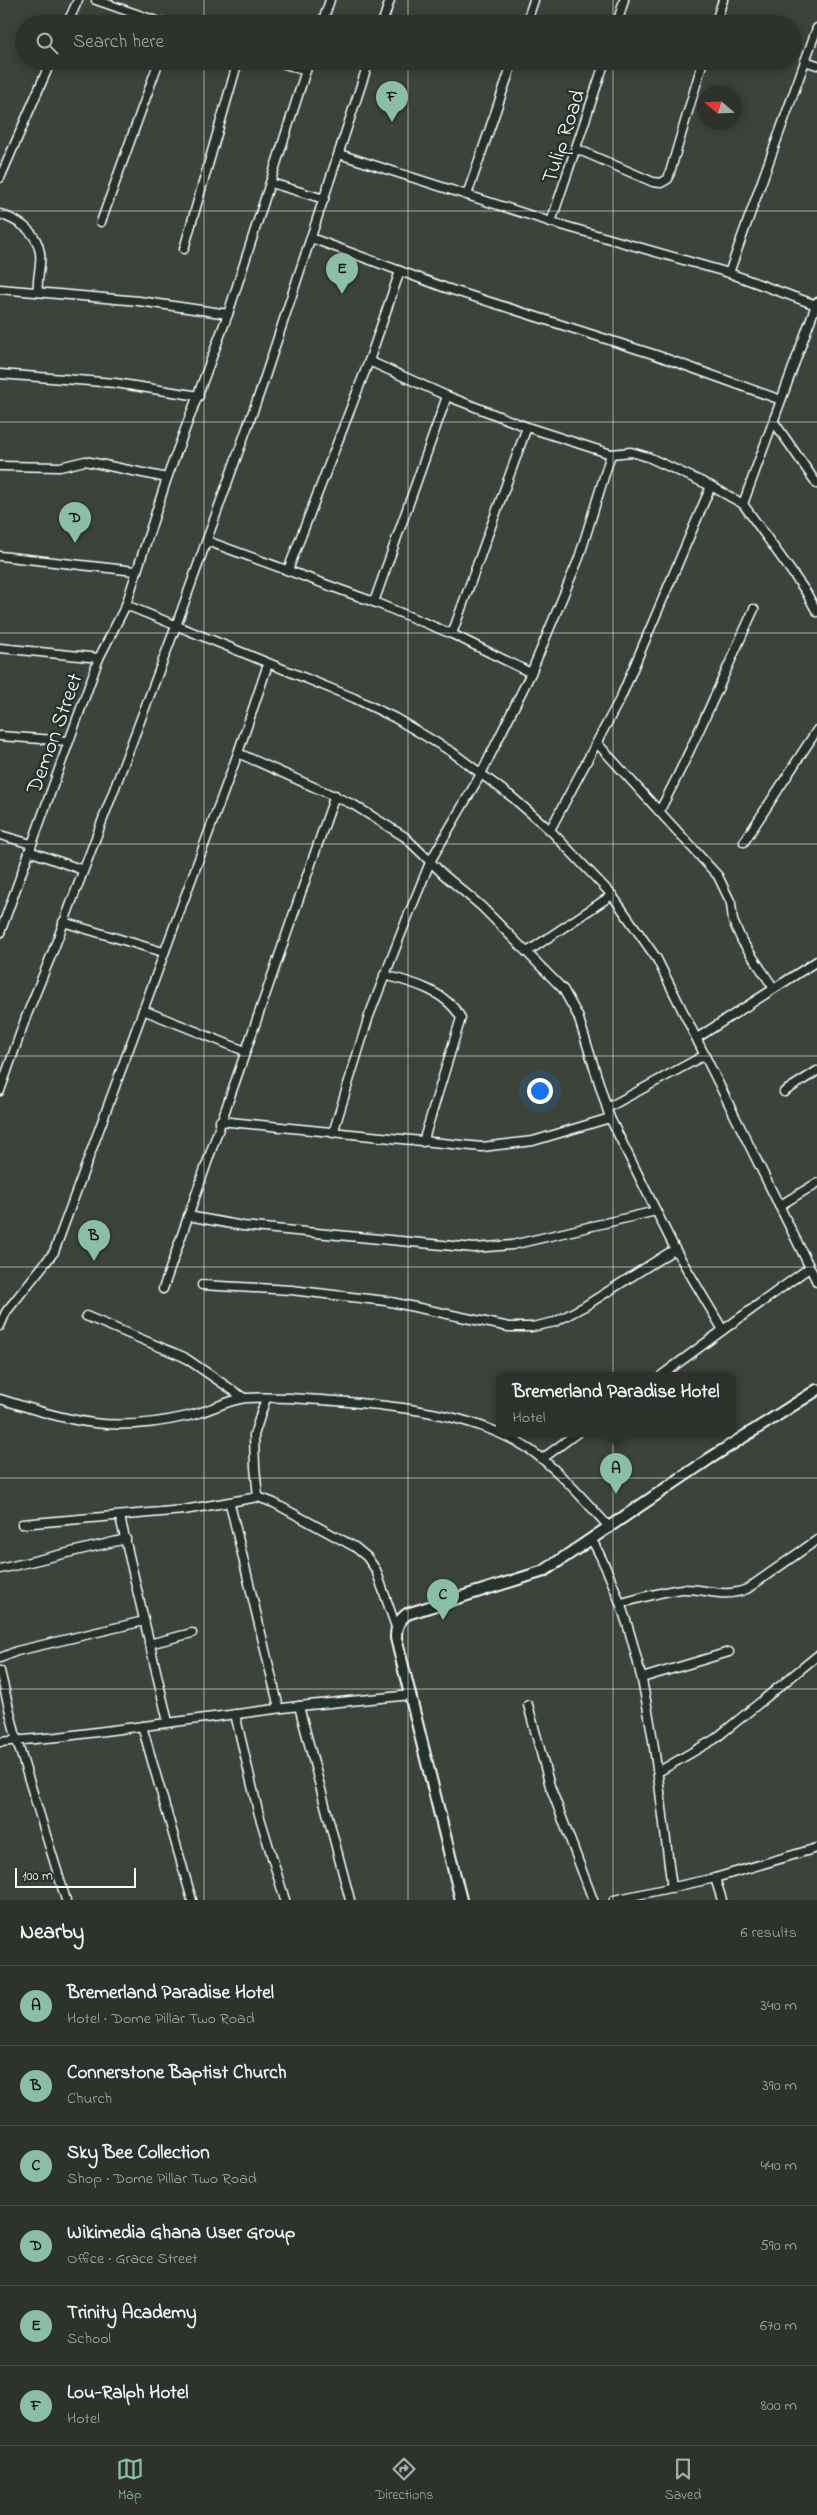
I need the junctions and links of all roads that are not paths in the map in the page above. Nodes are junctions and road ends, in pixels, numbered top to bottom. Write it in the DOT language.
graph roads {
  1 [pos="78,0"];
  2 [pos="96,0"];
  3 [pos="330,0"];
  4 [pos="390,0"];
  5 [pos="534,0"];
  6 [pos="624,0"];
  7 [pos="723,0"];
  8 [pos="71,15"];
  9 [pos="139,15"];
  10 [pos="325,15"];
  11 [pos="385,15"];
  12 [pos="529,15"];
  13 [pos="620,15"];
  14 [pos="718,15"];
  15 [pos="817,28"];
  16 [pos="805,61"];
  17 [pos="817,65"];
  18 [pos="802,69"];
  19 [pos="47,70"];
  20 [pos="156,70"];
  21 [pos="235,70"];
  22 [pos="303,70"];
  23 [pos="366,70"];
  24 [pos="510,70"];
  25 [pos="602,70"];
  26 [pos="700,70"];
  27 [pos="802,70"];
  28 [pos="306,71"];
  29 [pos="576,149"];
  30 [pos="339,154"];
  31 [pos="0,178"];
  32 [pos="271,183"];
  33 [pos="467,195"];
  34 [pos="324,199"];
  35 [pos="0,214"];
  36 [pos="101,222"];
  37 [pos="551,222"];
  38 [pos="311,238"];
  39 [pos="184,249"];
  40 [pos="400,271"];
  41 [pos="729,273"];
  42 [pos="0,289"];
  43 [pos="38,292"];
  44 [pos="816,303"];
  45 [pos="228,314"];
  46 [pos="814,318"];
  47 [pos="369,361"];
  48 [pos="0,374"];
  49 [pos="199,396"];
  50 [pos="447,396"];
  51 [pos="781,400"];
  52 [pos="774,422"];
  53 [pos="527,426"];
  54 [pos="611,454"];
  55 [pos="0,466"];
  56 [pos="167,478"];
  57 [pos="817,484"];
  58 [pos="711,486"];
  59 [pos="743,504"];
  60 [pos="207,541"];
  61 [pos="0,556"];
  62 [pos="288,570"];
  63 [pos="135,571"];
  64 [pos="374,602"];
  65 [pos="126,605"];
  66 [pos="754,609"];
  67 [pos="817,612"];
  68 [pos="176,626"];
  69 [pos="452,634"];
  70 [pos="0,648"];
  71 [pos="99,658"];
  72 [pos="268,664"];
  73 [pos="531,672"];
  74 [pos="817,730"];
  75 [pos="0,736"];
  76 [pos="68,742"];
  77 [pos="597,743"];
  78 [pos="238,753"];
  79 [pos="481,774"];
  80 [pos="334,795"];
  81 [pos="660,810"];
  82 [pos="550,830"];
  83 [pos="0,835"];
  84 [pos="744,842"];
  85 [pos="30,847"];
  86 [pos="432,860"];
  87 [pos="83,870"];
  88 [pos="612,895"];
  89 [pos="3,915"];
  90 [pos="63,922"];
  91 [pos="0,933"];
  92 [pos="163,952"];
  93 [pos="526,952"];
  94 [pos="817,961"];
  95 [pos="384,975"];
  96 [pos="773,987"];
  97 [pos="143,1010"];
  98 [pos="697,1038"];
  99 [pos="245,1051"];
  100 [pos="705,1055"];
  101 [pos="817,1071"];
  102 [pos="0,1091"];
  103 [pos="784,1092"];
  104 [pos="607,1108"];
  105 [pos="610,1118"];
  106 [pos="220,1121"];
  107 [pos="332,1133"];
  108 [pos="423,1142"];
  109 [pos="817,1184"];
  110 [pos="779,1206"];
  111 [pos="656,1211"];
  112 [pos="188,1216"];
  113 [pos="675,1249"];
  114 [pos="810,1268"];
  115 [pos="817,1282"];
  116 [pos="202,1285"];
  117 [pos="163,1289"];
  118 [pos="86,1316"];
  119 [pos="0,1326"];
  120 [pos="723,1330"];
  121 [pos="666,1372"];
  122 [pos="817,1390"];
  123 [pos="244,1398"];
  124 [pos="266,1398"];
  125 [pos="0,1399"];
  126 [pos="496,1434"];
  127 [pos="504,1437"];
  128 [pos="572,1437"];
  129 [pos="542,1459"];
  130 [pos="258,1497"];
  131 [pos="230,1504"];
  132 [pos="120,1517"];
  133 [pos="22,1524"];
  134 [pos="610,1528"];
  135 [pos="126,1539"];
  136 [pos="592,1540"];
  137 [pos="817,1540"];
  138 [pos="0,1569"];
  139 [pos="622,1602"];
  140 [pos="144,1621"];
  141 [pos="396,1627"];
  142 [pos="192,1633"];
  143 [pos="149,1644"];
  144 [pos="729,1652"];
  145 [pos="817,1656"];
  146 [pos="0,1658"];
  147 [pos="0,1672"];
  148 [pos="642,1678"];
  149 [pos="411,1695"];
  150 [pos="299,1706"];
  151 [pos="528,1706"];
  152 [pos="279,1708"];
  153 [pos="234,1714"];
  154 [pos="168,1722"];
  155 [pos="142,1726"];
  156 [pos="17,1741"];
  157 [pos="0,1742"];
  158 [pos="658,1772"];
  159 [pos="817,1848"];
  160 [pos="715,1878"];
  161 [pos="672,1888"];
  162 [pos="66,1900"];
  163 [pos="192,1900"];
  164 [pos="285,1900"];
  165 [pos="350,1900"];
  166 [pos="461,1900"];
  167 [pos="593,1900"];
  168 [pos="614,1900"];
  169 [pos="722,1900"];
  1 -- 8 [label="street"];
  2 -- 9 [label="street"];
  3 -- 10 [label="street"];
  4 -- 11 [label="street"];
  5 -- 12 [label="street"];
  6 -- 13 [label="street"];
  7 -- 14 [label="street"];
  15 -- 16 [label="street"];
  16 -- 17 [label="street"];
  16 -- 18 [label="street"];
  19 -- 31 [label="street"];
  20 -- 36 [label="street"];
  21 -- 39 [label="street"];
  22 -- 28 [label="street"];
  23 -- 30 [label="street"];
  24 -- 33 [label="street"];
  25 -- 29 [label="street, Tulip Road"];
  26 -- 29 [label="street"];
  27 -- 41 [label="street"];
  28 -- 32 [label="street, Demon Street"];
  29 -- 37 [label="street, Tulip Road"];
  30 -- 33 [label="street"];
  30 -- 34 [label="street"];
  32 -- 34 [label="street"];
  32 -- 45 [label="street, Demon Street"];
  33 -- 37 [label="street"];
  34 -- 38 [label="street"];
  35 -- 43 [label="street"];
  37 -- 41 [label="street"];
  38 -- 40 [label="street"];
  38 -- 60 [label="street"];
  40 -- 47 [label="street"];
  40 -- 51 [label="street"];
  41 -- 44 [label="street"];
  42 -- 43 [label="street"];
  43 -- 45 [label="street"];
  44 -- 46 [label="street"];
  45 -- 49 [label="street, Demon Street"];
  46 -- 51 [label="street"];
  47 -- 50 [label="street"];
  47 -- 62 [label="street"];
  48 -- 49 [label="street"];
  49 -- 56 [label="street, Demon Street"];
  50 -- 53 [label="street"];
  50 -- 64 [label="street"];
  51 -- 52 [label="street"];
  52 -- 57 [label="street"];
  52 -- 59 [label="street"];
  53 -- 54 [label="street"];
  53 -- 69 [label="street"];
  54 -- 58 [label="street"];
  54 -- 73 [label="street"];
  55 -- 56 [label="street"];
  56 -- 63 [label="street, Demon Street"];
  58 -- 59 [label="street"];
  58 -- 77 [label="street"];
  59 -- 67 [label="street"];
  60 -- 62 [label="street"];
  60 -- 68 [label="street"];
  61 -- 63 [label="street"];
  62 -- 64 [label="street"];
  63 -- 65 [label="street, Demon Street"];
  64 -- 69 [label="street"];
  65 -- 68 [label="street"];
  65 -- 71 [label="street, Demon Street"];
  66 -- 81 [label="street"];
  68 -- 72 [label="street"];
  68 -- 87 [label="street"];
  69 -- 73 [label="street"];
  70 -- 71 [label="street"];
  71 -- 76 [label="street, Demon Street"];
  72 -- 78 [label="street"];
  72 -- 79 [label="street"];
  73 -- 79 [label="street"];
  74 -- 84 [label="street"];
  75 -- 76 [label="street"];
  76 -- 85 [label="street, Demon Street"];
  77 -- 81 [label="street"];
  77 -- 82 [label="street"];
  78 -- 80 [label="street"];
  78 -- 92 [label="street"];
  79 -- 82 [label="street"];
  79 -- 86 [label="street"];
  80 -- 86 [label="street"];
  80 -- 99 [label="street"];
  81 -- 96 [label="street"];
  82 -- 88 [label="street"];
  83 -- 85 [label="street"];
  85 -- 87 [label="street"];
  85 -- 89 [label="street, Demon Street"];
  86 -- 93 [label="street"];
  86 -- 95 [label="street"];
  87 -- 90 [label="street"];
  88 -- 93 [label="street"];
  88 -- 98 [label="street"];
  89 -- 91 [label="street, Demon Street"];
  90 -- 92 [label="street"];
  90 -- 102 [label="street"];
  92 -- 97 [label="street"];
  93 -- 104 [label="street"];
  94 -- 96 [label="street"];
  95 -- 107 [label="street"];
  95 -- 108 [label="street"];
  96 -- 98 [label="street"];
  97 -- 99 [label="street"];
  97 -- 119 [label="street"];
  98 -- 100 [label="street"];
  99 -- 106 [label="street"];
  100 -- 104 [label="street"];
  100 -- 110 [label="street"];
  101 -- 103 [label="street"];
  104 -- 105 [label="street"];
  105 -- 108 [label="street"];
  105 -- 111 [label="street"];
  106 -- 107 [label="street"];
  106 -- 112 [label="street"];
  107 -- 108 [label="street"];
  109 -- 110 [label="street"];
  110 -- 114 [label="street"];
  111 -- 112 [label="street"];
  111 -- 113 [label="street"];
  112 -- 117 [label="street"];
  113 -- 116 [label="street"];
  113 -- 120 [label="street"];
  114 -- 115 [label="street"];
  114 -- 120 [label="street"];
  118 -- 123 [label="street"];
  120 -- 121 [label="street"];
  122 -- 134 [label="street"];
  123 -- 124 [label="street"];
  123 -- 125 [label="street"];
  124 -- 126 [label="street"];
  124 -- 130 [label="street"];
  127 -- 129 [label="street"];
  128 -- 129 [label="street"];
  129 -- 134 [label="street"];
  130 -- 131 [label="street"];
  130 -- 141 [label="street"];
  131 -- 132 [label="street"];
  131 -- 152 [label="street"];
  132 -- 133 [label="street"];
  132 -- 135 [label="street"];
  134 -- 136 [label="street"];
  135 -- 138 [label="street"];
  135 -- 140 [label="street"];
  136 -- 139 [label="street"];
  136 -- 141 [label="street"];
  137 -- 139 [label="street"];
  139 -- 148 [label="street"];
  140 -- 143 [label="street"];
  140 -- 146 [label="street"];
  141 -- 149 [label="street"];
  142 -- 143 [label="street"];
  143 -- 154 [label="street"];
  144 -- 148 [label="street"];
  145 -- 158 [label="street"];
  147 -- 156 [label="street"];
  148 -- 158 [label="street"];
  149 -- 150 [label="street"];
  149 -- 166 [label="street"];
  150 -- 152 [label="street"];
  150 -- 165 [label="street"];
  151 -- 167 [label="street"];
  152 -- 153 [label="street"];
  153 -- 154 [label="street"];
  153 -- 164 [label="street"];
  154 -- 155 [label="street"];
  155 -- 156 [label="street"];
  155 -- 163 [label="street"];
  156 -- 157 [label="street"];
  156 -- 162 [label="street"];
  158 -- 161 [label="street"];
  159 -- 160 [label="street"];
  160 -- 161 [label="street"];
  160 -- 169 [label="street"];
  161 -- 168 [label="street"];
}
